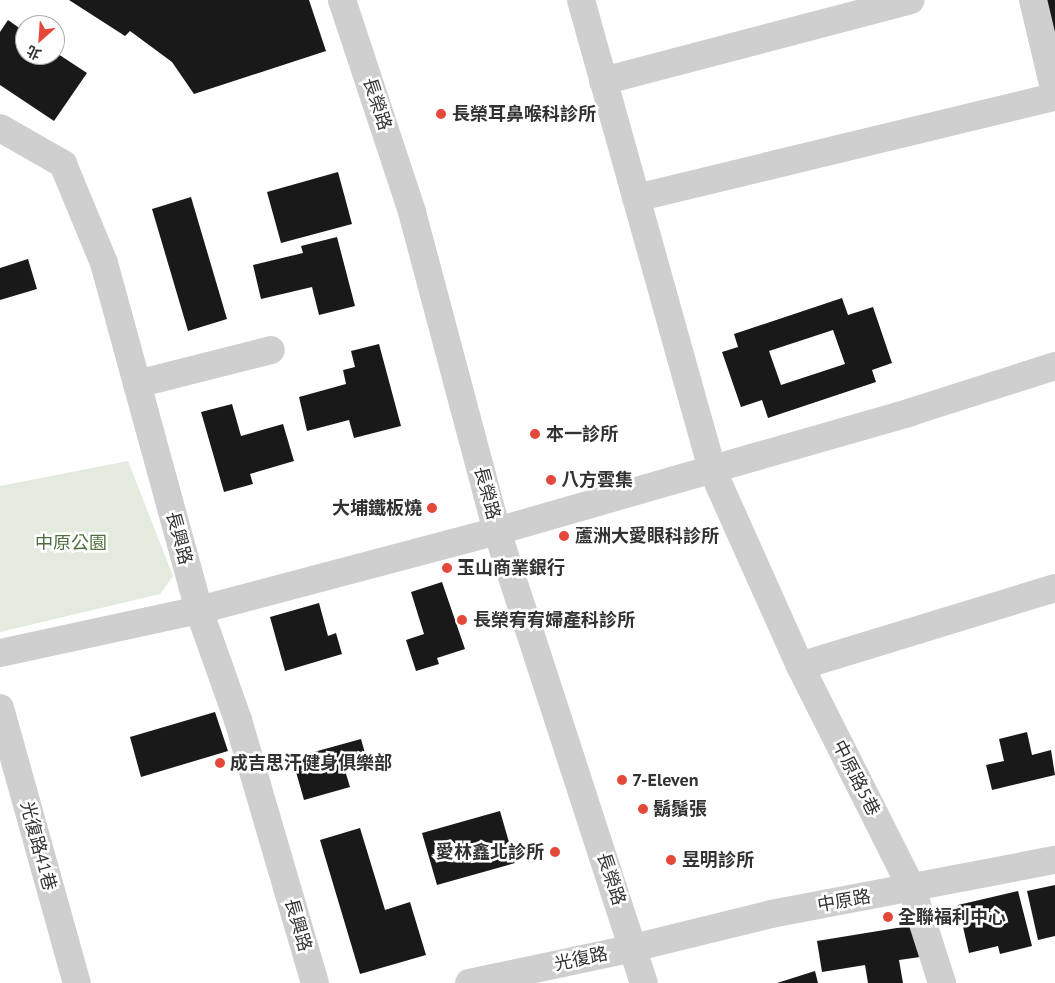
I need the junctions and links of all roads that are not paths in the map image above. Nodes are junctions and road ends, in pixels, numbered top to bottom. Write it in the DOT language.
graph roads {
  1 [pos="342,0"];
  2 [pos="580,0"];
  3 [pos="911,0"];
  4 [pos="1034,0"];
  5 [pos="603,81"];
  6 [pos="1055,92"];
  7 [pos="1055,97"];
  8 [pos="0,128"];
  9 [pos="636,198"];
  10 [pos="271,350"];
  11 [pos="1055,366"];
  12 [pos="137,384"];
  13 [pos="711,467"];
  14 [pos="497,531"];
  15 [pos="1055,588"];
  16 [pos="199,610"];
  17 [pos="0,653"];
  18 [pos="800,666"];
  19 [pos="0,708"];
  20 [pos="1055,860"];
  21 [pos="912,889"];
  22 [pos="633,948"];
  23 [pos="77,983"];
  24 [pos="315,983"];
  25 [pos="469,983"];
  26 [pos="644,983"];
  27 [pos="942,983"];
  1 -- 14 [label="street, 長榮路"];
  2 -- 5 [label="street, 中原路5巷"];
  3 -- 5 [label="street"];
  4 -- 6 [label="street"];
  5 -- 9 [label="street, 中原路5巷"];
  7 -- 9 [label="street"];
  8 -- 12 [label="street, 長興路"];
  9 -- 13 [label="street, 中原路5巷"];
  10 -- 12 [label="street"];
  11 -- 13 [label="street"];
  12 -- 16 [label="street, 長興路"];
  13 -- 14 [label="street"];
  13 -- 18 [label="street, 中原路5巷"];
  14 -- 16 [label="street"];
  14 -- 22 [label="street, 長榮路"];
  15 -- 18 [label="street"];
  16 -- 17 [label="street"];
  16 -- 24 [label="street, 長興路"];
  18 -- 21 [label="street, 中原路5巷"];
  19 -- 23 [label="street, 光復路41巷"];
  20 -- 21 [label="street, 中原路"];
  21 -- 22 [label="street, 中原路"];
  21 -- 27 [label="street, 中原路5巷"];
  22 -- 25 [label="street, 光復路"];
  22 -- 26 [label="street, 長榮路"];
}
